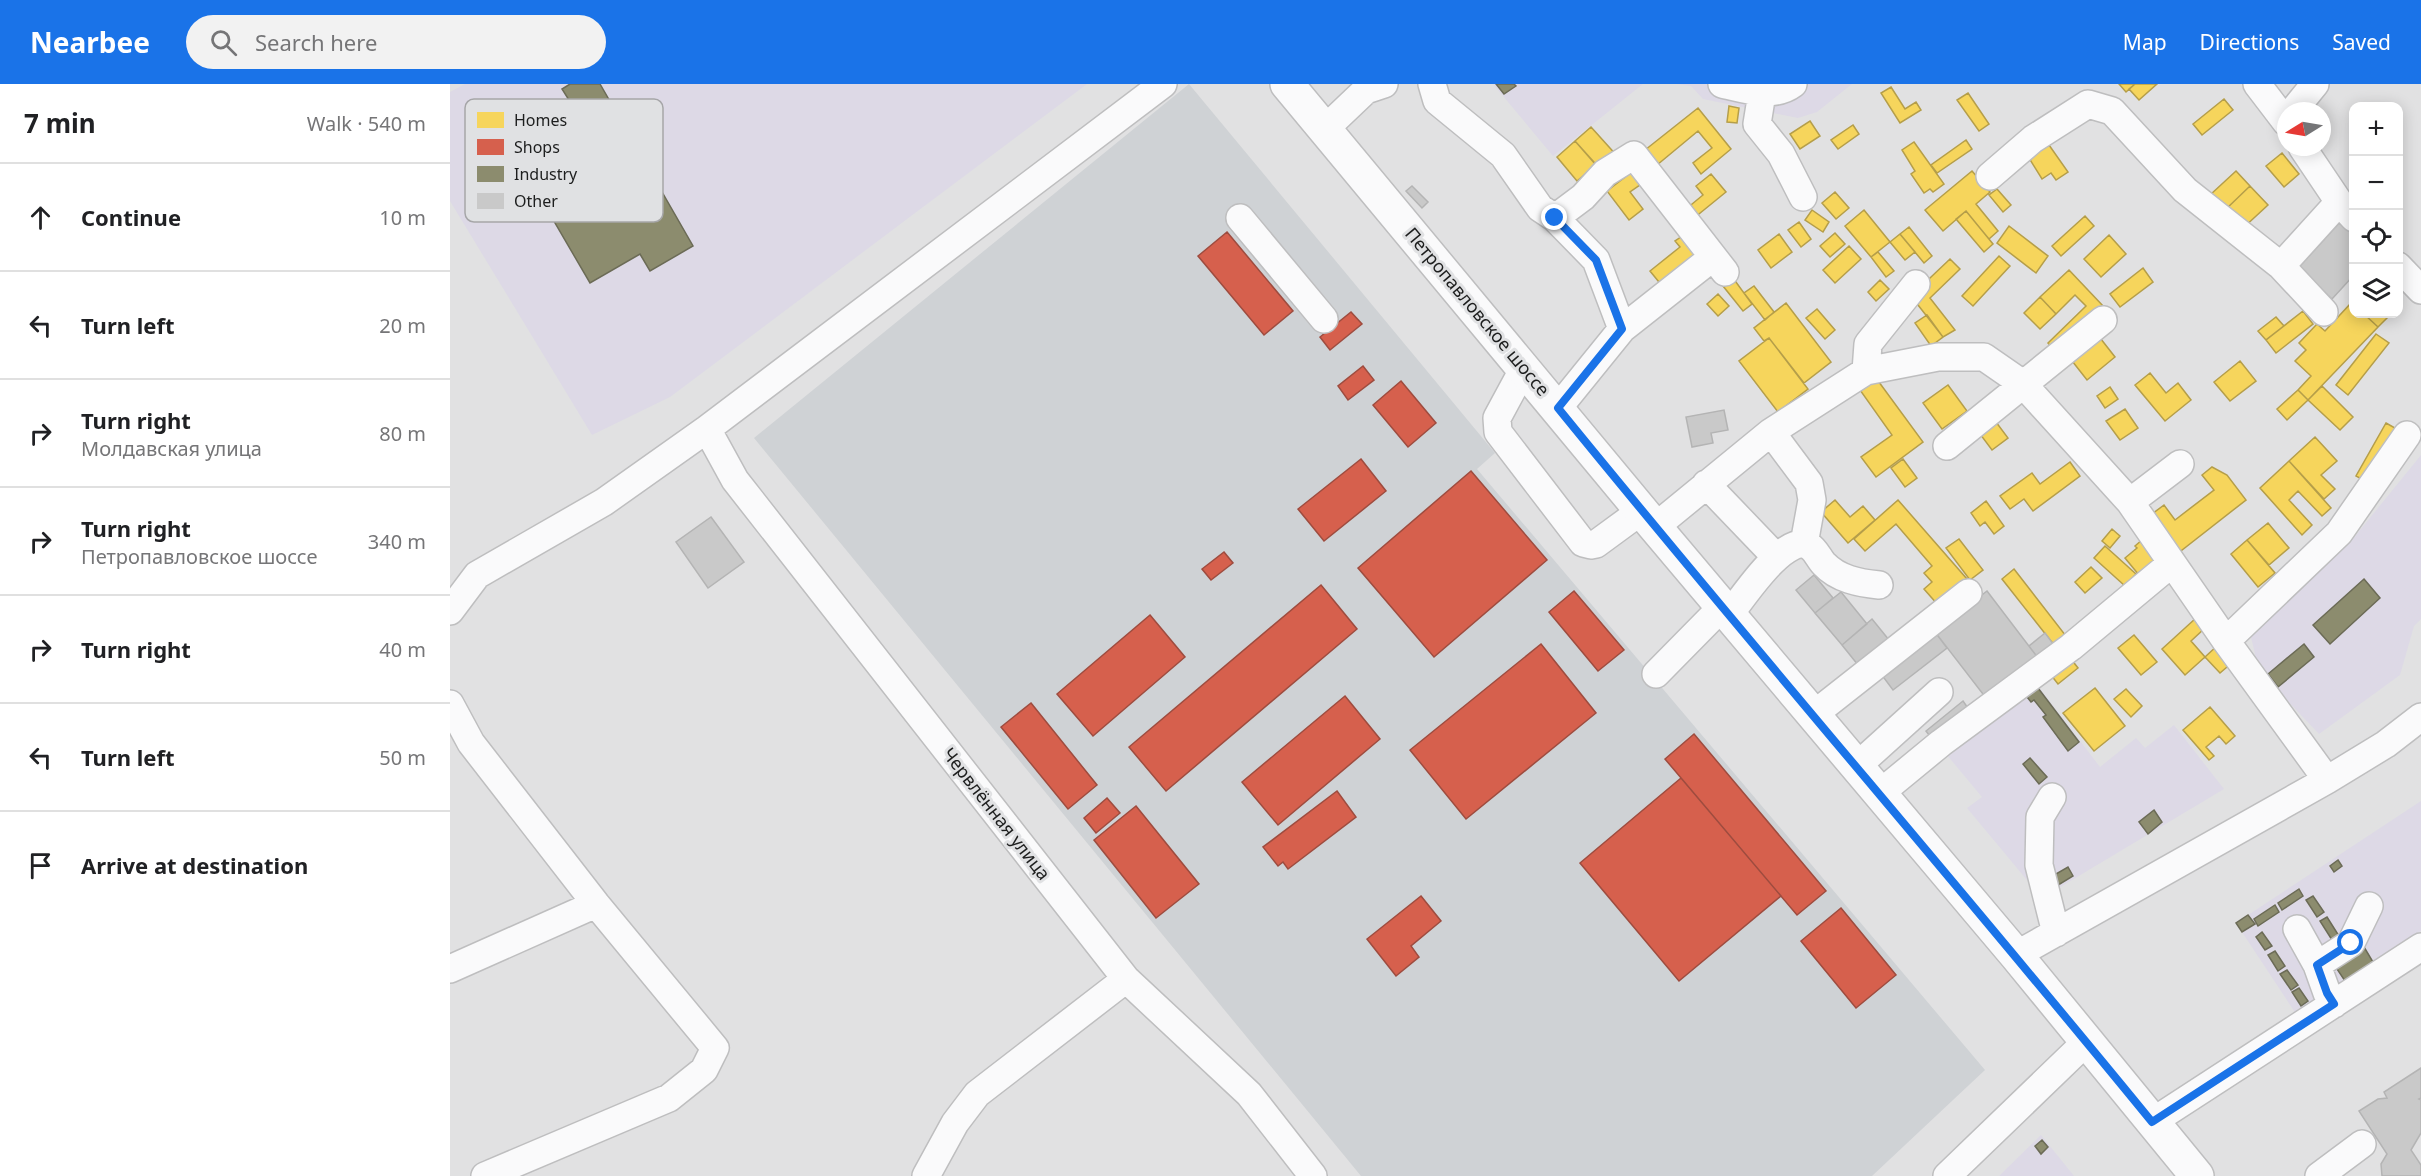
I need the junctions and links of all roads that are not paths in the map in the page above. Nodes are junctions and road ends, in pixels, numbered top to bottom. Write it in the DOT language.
graph roads {
  1 [pos="1163,84"];
  2 [pos="1287,84"];
  3 [pos="1384,84"];
  4 [pos="1432,84"];
  5 [pos="1722,84"];
  6 [pos="1793,84"];
  7 [pos="2258,84"];
  8 [pos="2315,84"];
  9 [pos="1762,93"];
  10 [pos="2300,102"];
  11 [pos="2277,109"];
  12 [pos="1325,129"];
  13 [pos="2308,156"];
  14 [pos="1990,176"];
  15 [pos="1803,197"];
  16 [pos="2346,210"];
  17 [pos="1240,218"];
  18 [pos="1555,218"];
  19 [pos="2281,266"];
  20 [pos="2403,271"];
  21 [pos="1916,284"];
  22 [pos="2421,290"];
  23 [pos="2324,312"];
  24 [pos="1324,319"];
  25 [pos="2103,320"];
  26 [pos="1622,329"];
  27 [pos="1524,368"];
  28 [pos="1866,371"];
  29 [pos="2023,384"];
  30 [pos="1558,408"];
  31 [pos="708,429"];
  32 [pos="1771,432"];
  33 [pos="2407,435"];
  34 [pos="1947,446"];
  35 [pos="2180,464"];
  36 [pos="1707,484"];
  37 [pos="2130,502"];
  38 [pos="1648,519"];
  39 [pos="1804,544"];
  40 [pos="1776,557"];
  41 [pos="2172,562"];
  42 [pos="1878,585"];
  43 [pos="1968,593"];
  44 [pos="450,611"];
  45 [pos="1726,611"];
  46 [pos="2226,641"];
  47 [pos="1656,674"];
  48 [pos="1939,692"];
  49 [pos="450,704"];
  50 [pos="1813,715"];
  51 [pos="2421,717"];
  52 [pos="460,748"];
  53 [pos="1857,767"];
  54 [pos="2327,780"];
  55 [pos="1880,794"];
  56 [pos="2052,796"];
  57 [pos="596,904"];
  58 [pos="2369,906"];
  59 [pos="2297,929"];
  60 [pos="2056,933"];
  61 [pos="2421,947"];
  62 [pos="2016,955"];
  63 [pos="2317,965"];
  64 [pos="450,969"];
  65 [pos="1126,979"];
  66 [pos="2334,1004"];
  67 [pos="2086,1041"];
  68 [pos="2152,1122"];
  69 [pos="2362,1144"];
  70 [pos="485,1176"];
  71 [pos="926,1176"];
  72 [pos="1313,1176"];
  73 [pos="1947,1176"];
  74 [pos="2197,1176"];
  75 [pos="2319,1176"];
  1 -- 31 [label="street"];
  2 -- 12 [label="main road, Петропавловское шоссе"];
  3 -- 12 [label="street"];
  4 -- 18 [label="street"];
  5 -- 9 [label="street"];
  6 -- 9 [label="street"];
  7 -- 11 [label="street"];
  8 -- 10 [label="street"];
  9 -- 15 [label="street"];
  12 -- 27 [label="main road, Петропавловское шоссе"];
  13 -- 16 [label="street"];
  14 -- 19 [label="street"];
  16 -- 19 [label="street"];
  17 -- 24 [label="street"];
  18 -- 26 [label="street"];
  18 -- 26 [label="street"];
  19 -- 23 [label="street"];
  20 -- 22 [label="street"];
  21 -- 28 [label="street"];
  25 -- 29 [label="street"];
  26 -- 30 [label="street"];
  27 -- 30 [label="main road, Петропавловское шоссе"];
  27 -- 38 [label="street"];
  28 -- 29 [label="street"];
  28 -- 32 [label="street"];
  29 -- 34 [label="street"];
  29 -- 37 [label="street"];
  30 -- 38 [label="main road, Петропавловское шоссе"];
  31 -- 44 [label="street"];
  31 -- 65 [label="street, Червлённая улица"];
  32 -- 36 [label="street"];
  32 -- 39 [label="street"];
  33 -- 46 [label="street"];
  35 -- 37 [label="street"];
  36 -- 38 [label="street"];
  36 -- 40 [label="street"];
  37 -- 41 [label="street"];
  38 -- 45 [label="main road, Петропавловское шоссе"];
  39 -- 40 [label="street"];
  39 -- 42 [label="street"];
  40 -- 45 [label="street"];
  41 -- 46 [label="street"];
  41 -- 55 [label="street"];
  43 -- 50 [label="street"];
  45 -- 47 [label="street"];
  45 -- 50 [label="main road, Петропавловское шоссе"];
  46 -- 54 [label="street"];
  48 -- 53 [label="street"];
  49 -- 52 [label="street"];
  50 -- 53 [label="main road, Петропавловское шоссе"];
  51 -- 54 [label="street"];
  52 -- 57 [label="street"];
  53 -- 55 [label="main road, Петропавловское шоссе"];
  54 -- 60 [label="street"];
  55 -- 62 [label="main road, Петропавловское шоссе"];
  56 -- 60 [label="street"];
  57 -- 64 [label="street"];
  57 -- 70 [label="street"];
  58 -- 63 [label="street"];
  59 -- 63 [label="street"];
  60 -- 62 [label="street"];
  61 -- 66 [label="street"];
  62 -- 67 [label="main road, Петропавловское шоссе"];
  63 -- 66 [label="street"];
  65 -- 71 [label="street"];
  65 -- 72 [label="street, Червлённая улица"];
  66 -- 68 [label="street"];
  67 -- 68 [label="main road, Петропавловское шоссе"];
  67 -- 73 [label="street"];
  68 -- 74 [label="main road, Петропавловское шоссе"];
  69 -- 75 [label="street"];
}
